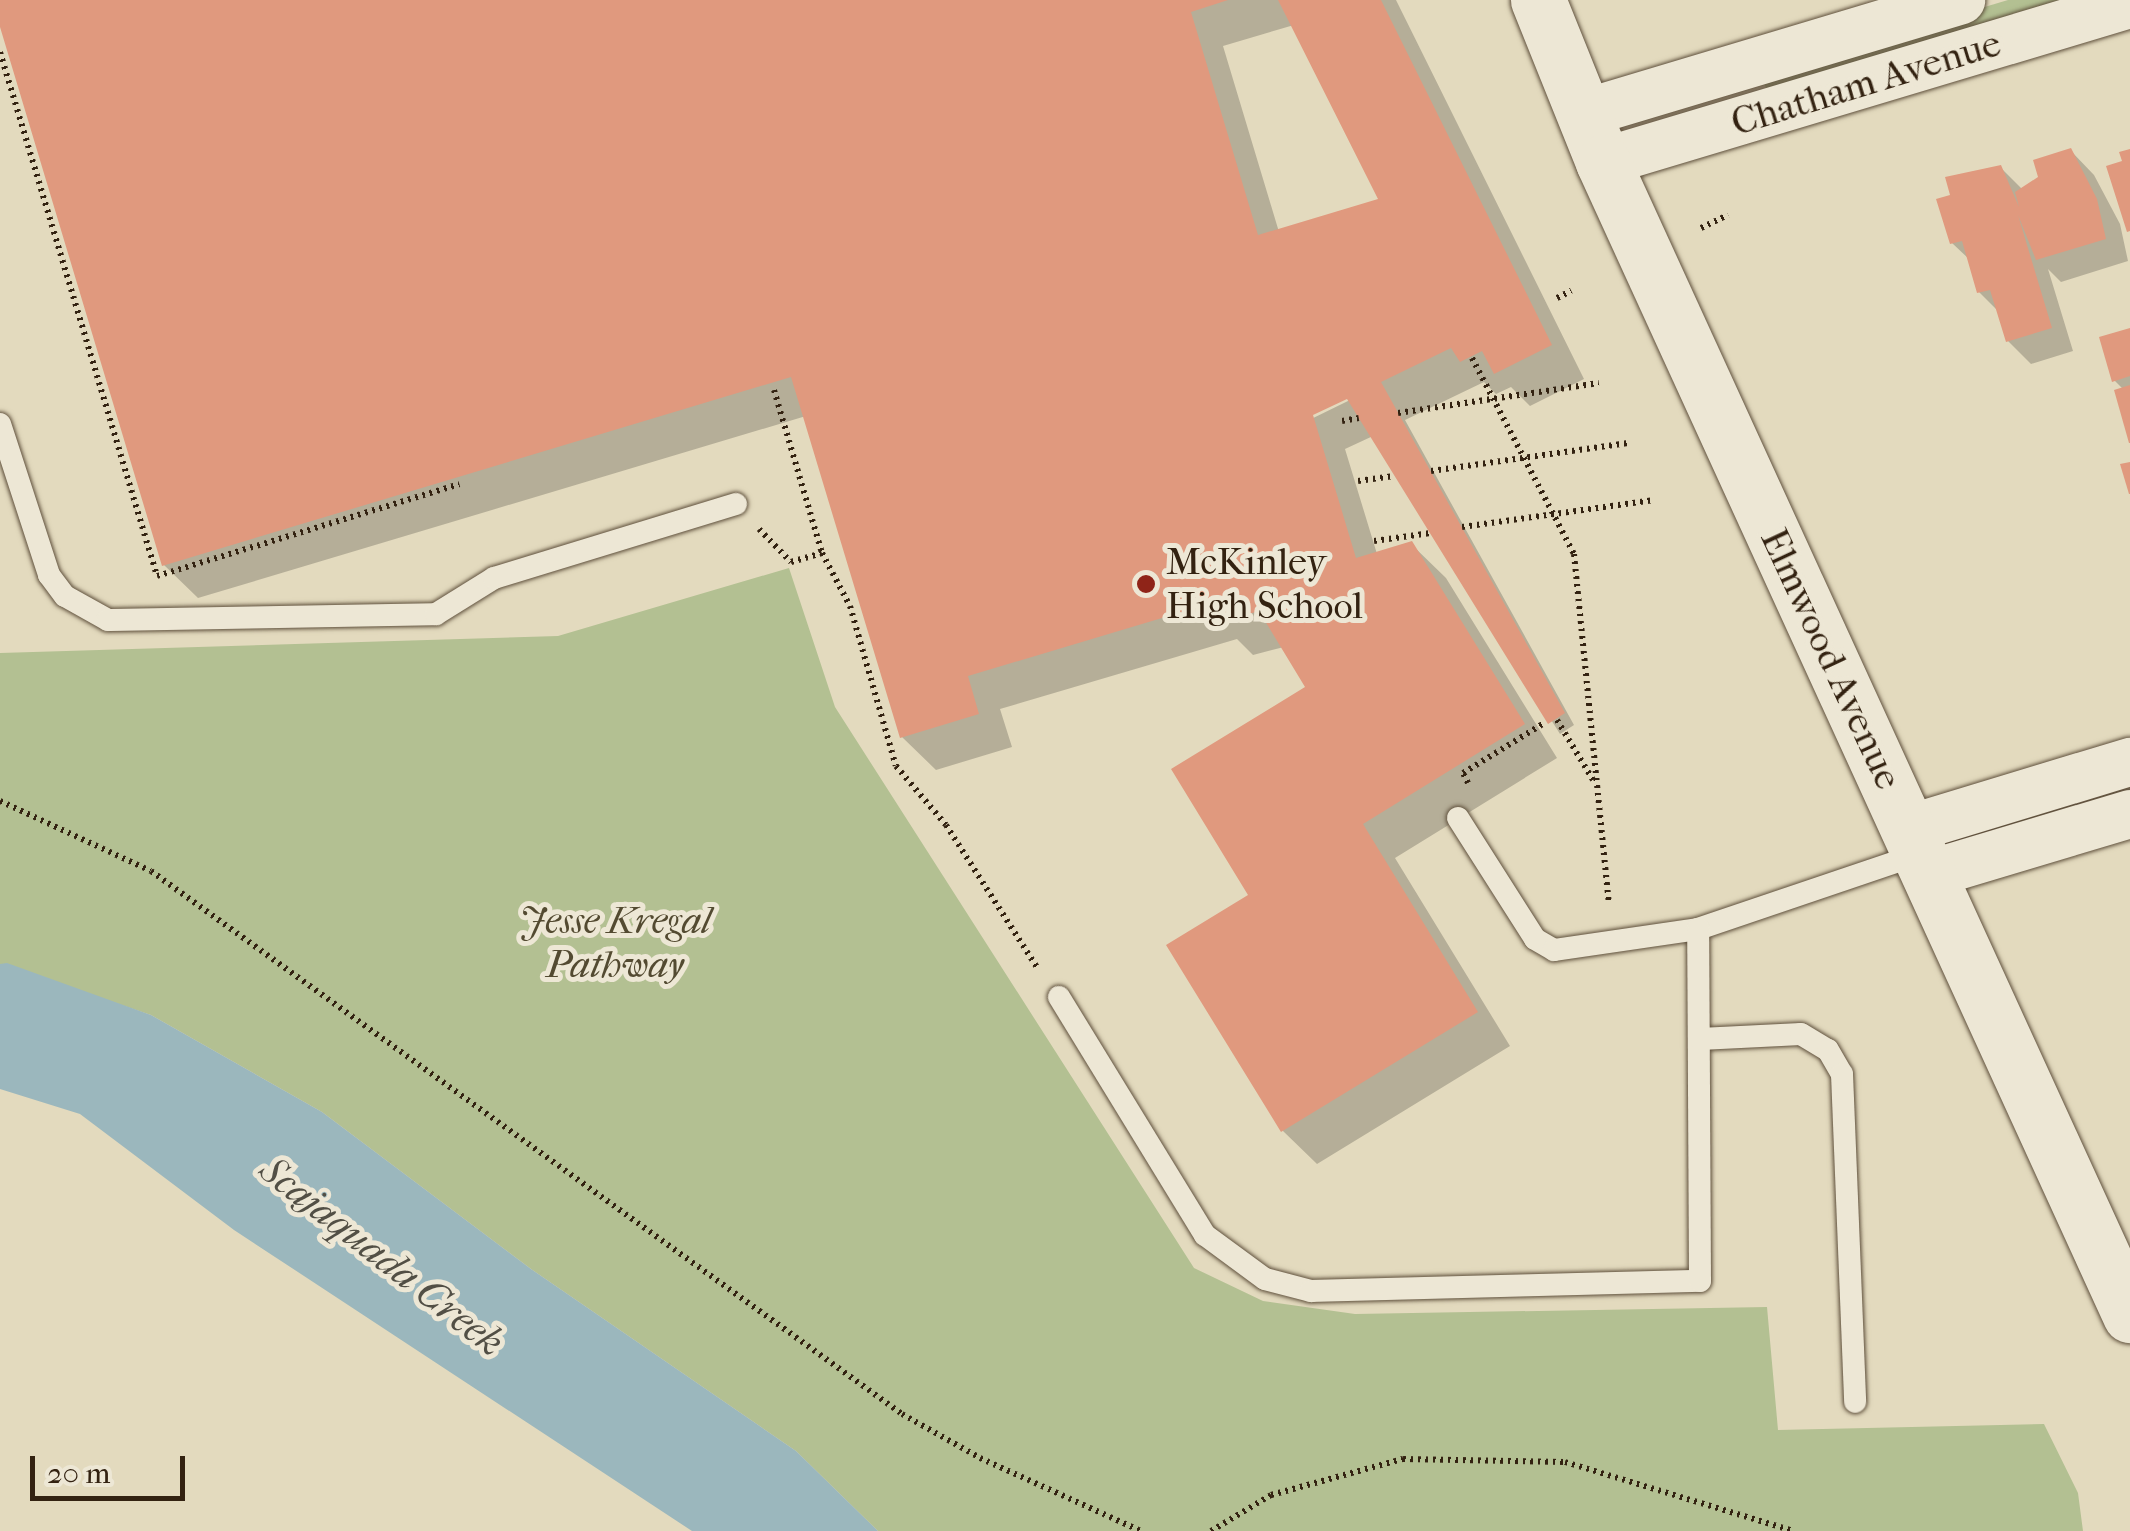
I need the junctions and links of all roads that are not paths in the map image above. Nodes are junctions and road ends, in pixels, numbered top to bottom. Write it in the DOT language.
graph roads {
  1 [pos="1538,0"];
  2 [pos="1960,0"];
  3 [pos="2130,4"];
  4 [pos="1593,138"];
  5 [pos="0,424"];
  6 [pos="736,504"];
  7 [pos="2130,762"];
  8 [pos="2130,814"];
  9 [pos="1458,818"];
  10 [pos="1920,852"];
  11 [pos="1698,929"];
  12 [pos="1059,997"];
  13 [pos="1700,1039"];
  14 [pos="2130,1315"];
  15 [pos="1855,1402"];
  1 -- 4 [label="street, Elmwood Avenue"];
  2 -- 4 [label="street, Chatham Avenue"];
  3 -- 4 [label="street, Chatham Avenue"];
  4 -- 10 [label="street, Elmwood Avenue"];
  5 -- 6 [label="lane"];
  7 -- 10 [label="street"];
  8 -- 10 [label="street"];
  9 -- 11 [label="lane"];
  10 -- 11 [label="lane"];
  10 -- 14 [label="street, Elmwood Avenue"];
  11 -- 13 [label="lane"];
  12 -- 13 [label="lane"];
  13 -- 15 [label="lane"];
}
